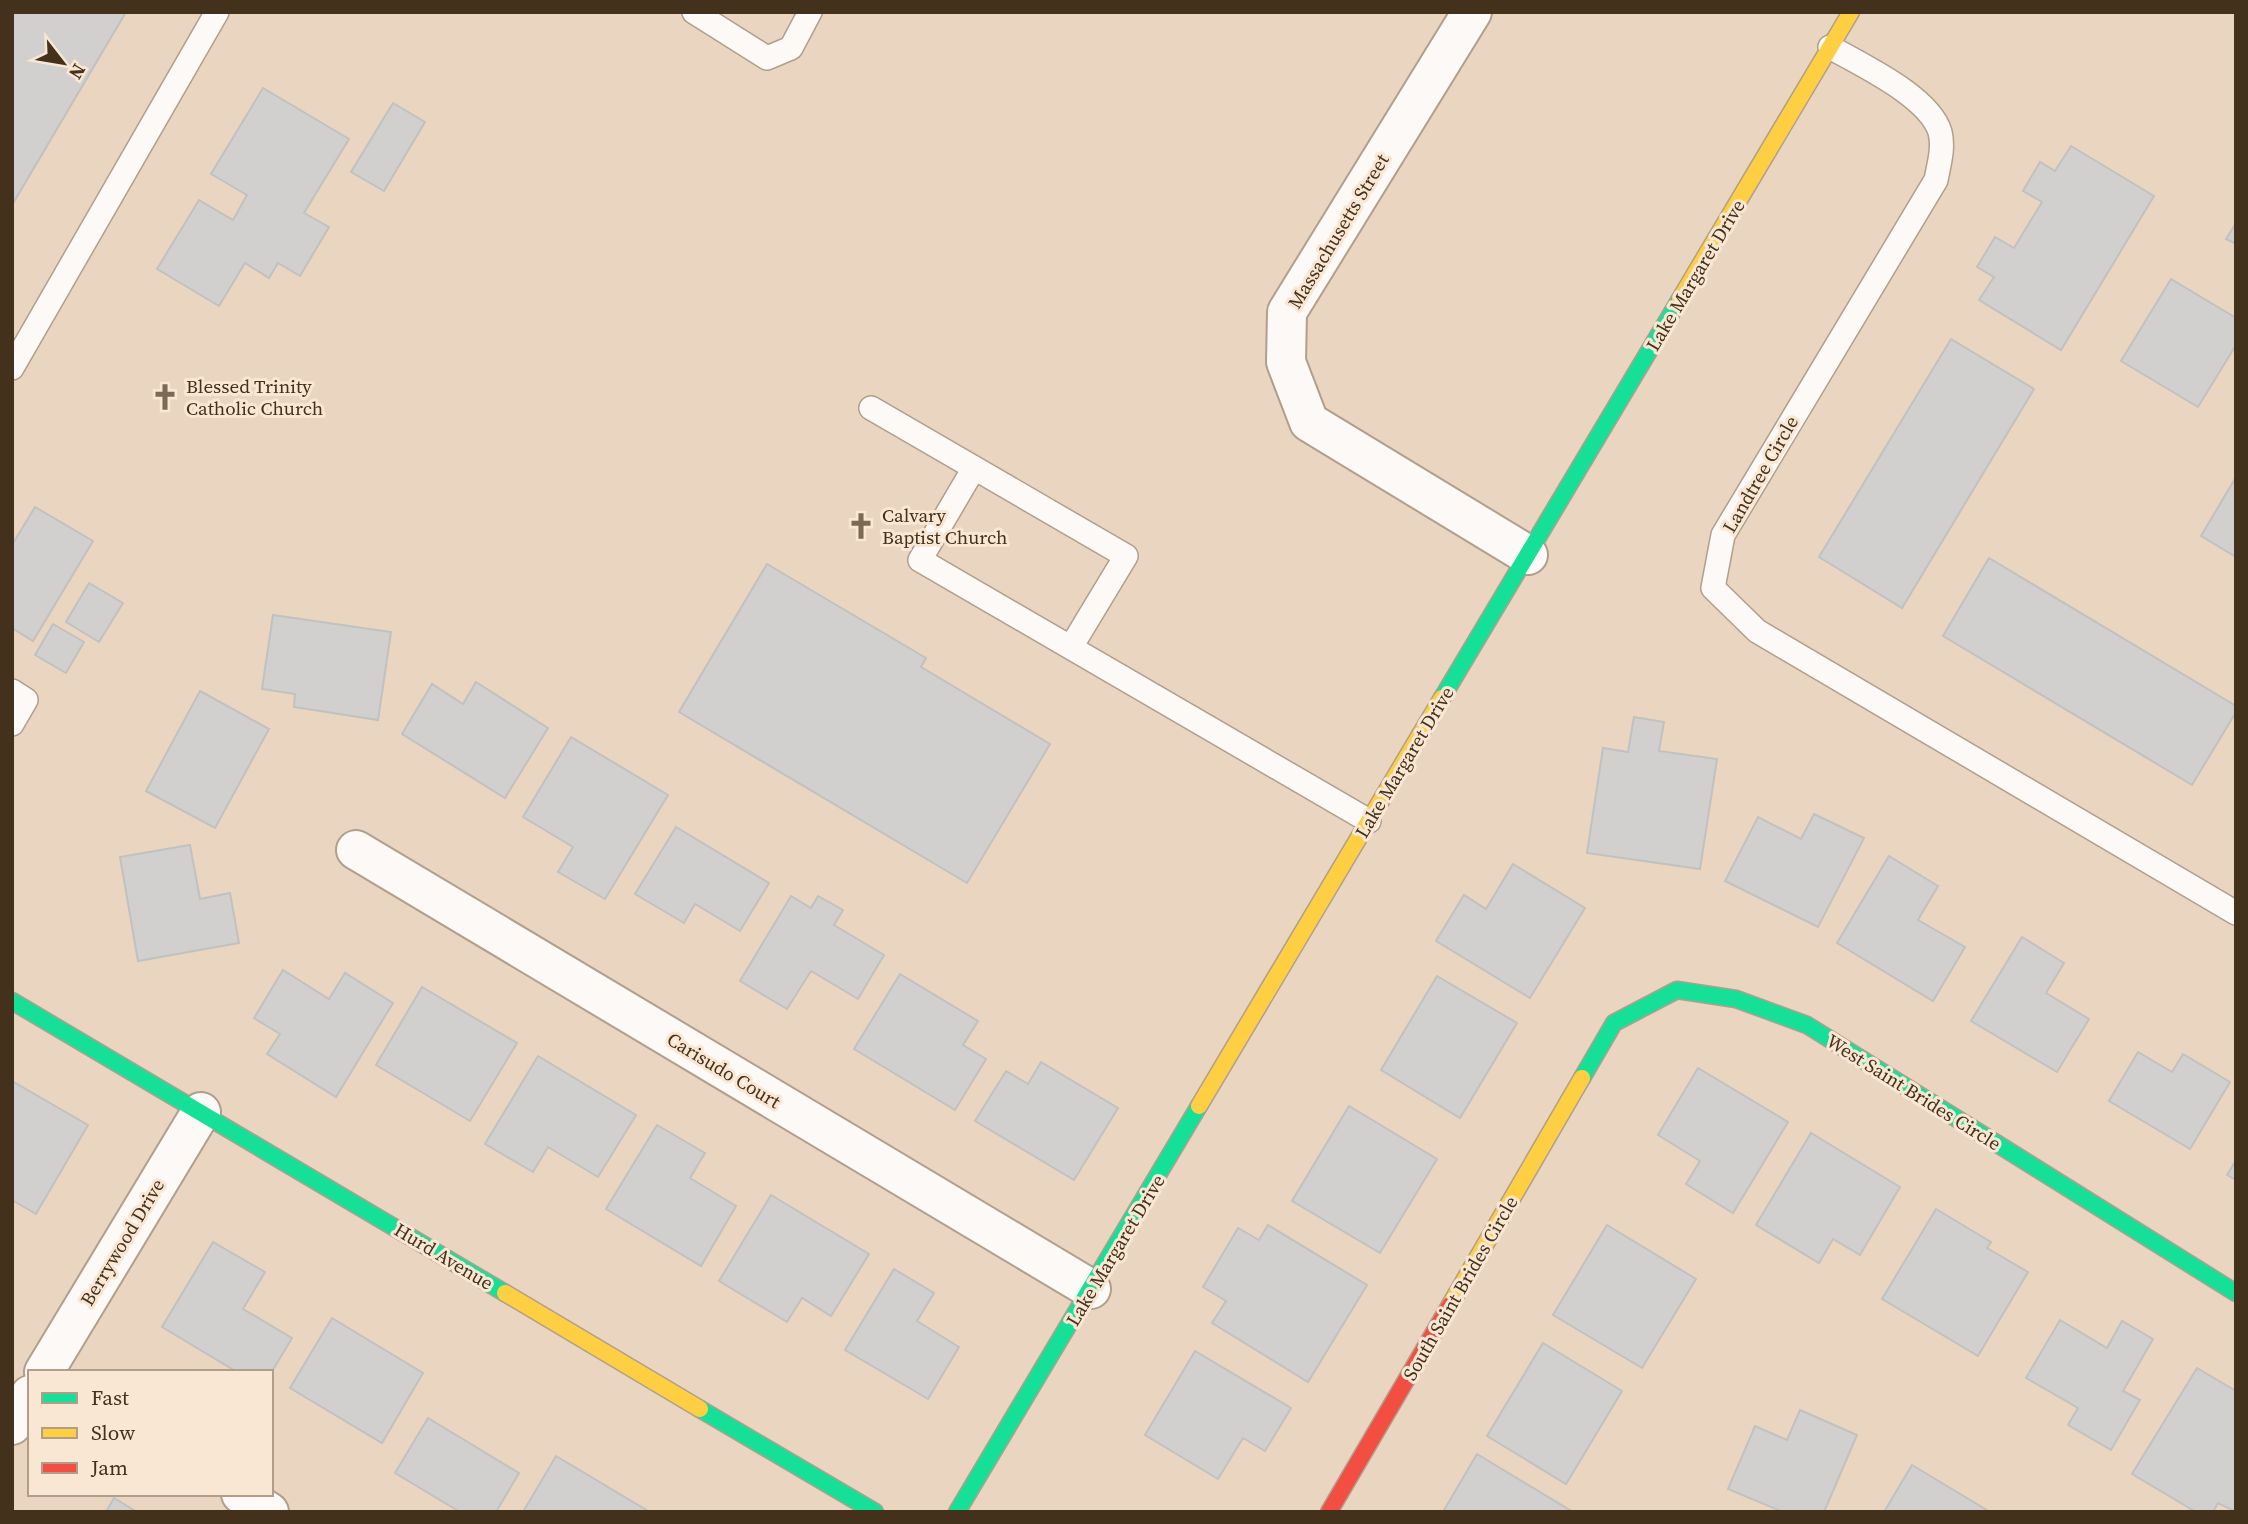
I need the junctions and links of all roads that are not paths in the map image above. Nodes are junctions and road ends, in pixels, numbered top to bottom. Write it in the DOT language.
graph roads {
  1 [pos="218,12"];
  2 [pos="694,12"];
  3 [pos="810,12"];
  4 [pos="1472,12"];
  5 [pos="1851,12"];
  6 [pos="1830,47"];
  7 [pos="12,368"];
  8 [pos="871,408"];
  9 [pos="974,468"];
  10 [pos="1528,555"];
  11 [pos="1071,647"];
  12 [pos="12,691"];
  13 [pos="12,724"];
  14 [pos="1369,821"];
  15 [pos="356,850"];
  16 [pos="2236,913"];
  17 [pos="12,1001"];
  18 [pos="1590,1063"];
  19 [pos="201,1112"];
  20 [pos="1091,1289"];
  21 [pos="2236,1293"];
  22 [pos="46,1370"];
  23 [pos="28,1399"];
  24 [pos="12,1425"];
  25 [pos="244,1496"];
  26 [pos="269,1512"];
  27 [pos="875,1512"];
  28 [pos="957,1512"];
  29 [pos="1329,1512"];
  1 -- 7 [label="lane"];
  2 -- 3 [label="lane"];
  4 -- 10 [label="street, Massachusetts Street"];
  5 -- 6 [label="street, Lake Margaret Drive"];
  6 -- 10 [label="street, Lake Margaret Drive"];
  6 -- 16 [label="lane, Landtree Circle"];
  8 -- 9 [label="lane"];
  9 -- 11 [label="lane"];
  9 -- 11 [label="lane"];
  10 -- 14 [label="street, Lake Margaret Drive"];
  11 -- 14 [label="lane"];
  12 -- 13 [label="lane"];
  14 -- 20 [label="street, Lake Margaret Drive"];
  15 -- 20 [label="street, Carisudo Court"];
  17 -- 19 [label="street, Hurd Avenue"];
  18 -- 21 [label="street, West Saint Brides Circle"];
  18 -- 29 [label="street, South Saint Brides Circle"];
  19 -- 22 [label="street, Berrywood Drive"];
  19 -- 27 [label="street, Hurd Avenue"];
  20 -- 28 [label="street, Lake Margaret Drive"];
  23 -- 24 [label="street, Berrywood Drive"];
  25 -- 26 [label="street"];
}
